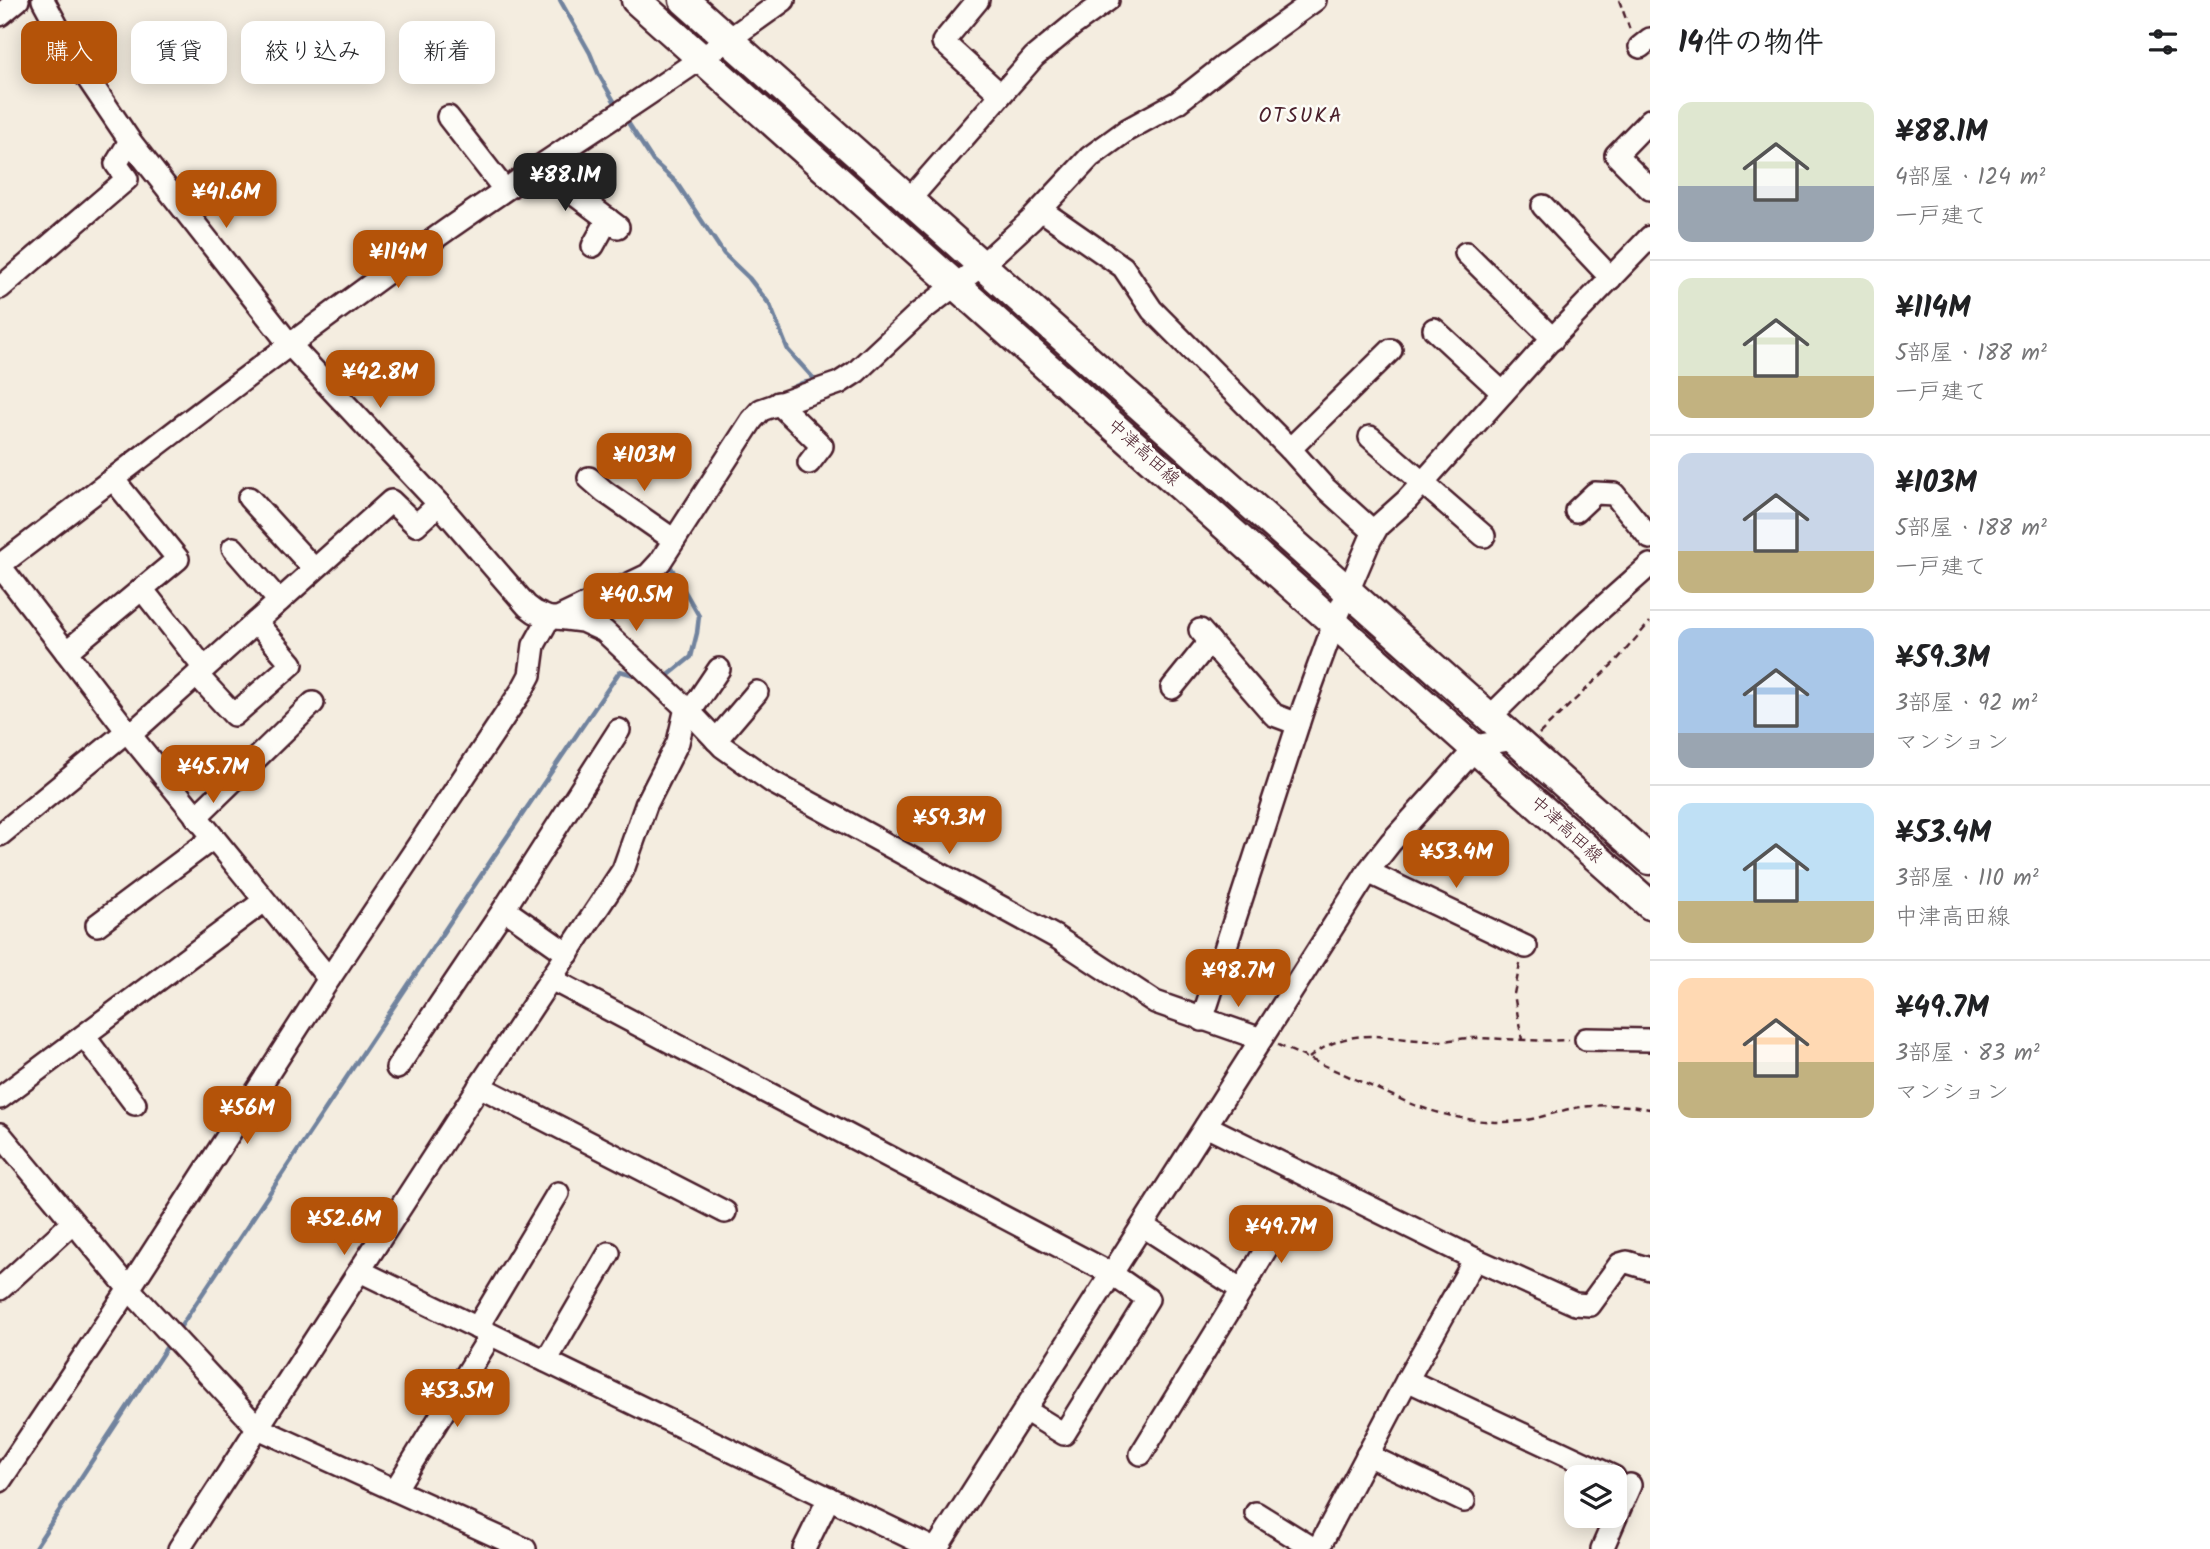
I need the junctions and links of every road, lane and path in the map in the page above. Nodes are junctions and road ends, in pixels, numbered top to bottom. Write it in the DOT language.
graph roads {
  1 [pos="18,0"];
  2 [pos="43,0"];
  3 [pos="635,0"];
  4 [pos="684,0"];
  5 [pos="784,0"];
  6 [pos="978,0"];
  7 [pos="1108,0"];
  8 [pos="1311,1"];
  9 [pos="0,15"];
  10 [pos="729,40"];
  11 [pos="701,59"];
  12 [pos="1000,94"];
  13 [pos="448,117"];
  14 [pos="1650,120"];
  15 [pos="130,141"];
  16 [pos="538,167"];
  17 [pos="504,189"];
  18 [pos="1650,189"];
  19 [pos="909,200"];
  20 [pos="1543,206"];
  21 [pos="1041,210"];
  22 [pos="1650,237"];
  23 [pos="593,246"];
  24 [pos="1466,253"];
  25 [pos="982,265"];
  26 [pos="1611,278"];
  27 [pos="955,285"];
  28 [pos="0,288"];
  29 [pos="1434,329"];
  30 [pos="1553,339"];
  31 [pos="290,345"];
  32 [pos="1391,350"];
  33 [pos="1503,393"];
  34 [pos="778,403"];
  35 [pos="1370,437"];
  36 [pos="1290,449"];
  37 [pos="809,463"];
  38 [pos="589,478"];
  39 [pos="113,479"];
  40 [pos="1423,482"];
  41 [pos="249,498"];
  42 [pos="439,504"];
  43 [pos="1576,511"];
  44 [pos="1374,532"];
  45 [pos="1484,536"];
  46 [pos="1650,538"];
  47 [pos="674,540"];
  48 [pos="233,548"];
  49 [pos="0,565"];
  50 [pos="1650,565"];
  51 [pos="314,569"];
  52 [pos="142,589"];
  53 [pos="1348,591"];
  54 [pos="598,599"];
  55 [pos="279,601"];
  56 [pos="554,618"];
  57 [pos="256,622"];
  58 [pos="1650,622"];
  59 [pos="1334,624"];
  60 [pos="604,631"];
  61 [pos="66,652"];
  62 [pos="719,669"];
  63 [pos="201,672"];
  64 [pos="1172,688"];
  65 [pos="757,692"];
  66 [pos="313,703"];
  67 [pos="688,710"];
  68 [pos="1490,717"];
  69 [pos="1298,724"];
  70 [pos="618,730"];
  71 [pos="129,733"];
  72 [pos="716,740"];
  73 [pos="1519,743"];
  74 [pos="1475,749"];
  75 [pos="196,817"];
  76 [pos="0,835"];
  77 [pos="213,838"];
  78 [pos="1650,860"];
  79 [pos="1368,872"];
  80 [pos="264,901"];
  81 [pos="1650,905"];
  82 [pos="504,909"];
  83 [pos="97,925"];
  84 [pos="1526,947"];
  85 [pos="568,954"];
  86 [pos="329,979"];
  87 [pos="551,979"];
  88 [pos="1202,1020"];
  89 [pos="84,1036"];
  90 [pos="1261,1039"];
  91 [pos="1586,1039"];
  92 [pos="1522,1040"];
  93 [pos="1650,1040"];
  94 [pos="1309,1058"];
  95 [pos="397,1068"];
  96 [pos="479,1086"];
  97 [pos="0,1098"];
  98 [pos="135,1104"];
  99 [pos="1650,1109"];
  100 [pos="1206,1126"];
  101 [pos="4,1149"];
  102 [pos="558,1193"];
  103 [pos="725,1212"];
  104 [pos="1283,1220"];
  105 [pos="73,1222"];
  106 [pos="1143,1226"];
  107 [pos="609,1253"];
  108 [pos="1475,1259"];
  109 [pos="1650,1269"];
  110 [pos="360,1271"];
  111 [pos="1112,1274"];
  112 [pos="0,1289"];
  113 [pos="129,1289"];
  114 [pos="1242,1290"];
  115 [pos="480,1337"];
  116 [pos="545,1361"];
  117 [pos="1407,1380"];
  118 [pos="1025,1410"];
  119 [pos="258,1428"];
  120 [pos="1141,1454"];
  121 [pos="1367,1455"];
  122 [pos="1588,1465"];
  123 [pos="0,1480"];
  124 [pos="1627,1483"];
  125 [pos="396,1490"];
  126 [pos="1650,1494"];
  127 [pos="829,1498"];
  128 [pos="1464,1502"];
  129 [pos="1256,1513"];
  130 [pos="1607,1528"];
  131 [pos="515,1547"];
  132 [pos="179,1549"];
  133 [pos="804,1549"];
  134 [pos="935,1549"];
  135 [pos="1316,1549"];
  136 [pos="1602,1549"];
  1 -- 9 [label="street"];
  2 -- 15 [label="street"];
  3 -- 11 [label="main road, 中津高田線"];
  4 -- 10 [label="main road, 中津高田線"];
  5 -- 10 [label="street"];
  6 -- 12 [label="street"];
  7 -- 12 [label="street"];
  8 -- 21 [label="street"];
  10 -- 11 [label="street"];
  10 -- 19 [label="main road, 中津高田線"];
  11 -- 16 [label="street"];
  11 -- 27 [label="main road, 中津高田線"];
  12 -- 19 [label="street"];
  13 -- 17 [label="street"];
  14 -- 18 [label="street"];
  15 -- 28 [label="street"];
  15 -- 31 [label="street"];
  16 -- 17 [label="street"];
  16 -- 23 [label="street"];
  17 -- 31 [label="street"];
  19 -- 25 [label="main road, 中津高田線"];
  20 -- 26 [label="street"];
  21 -- 25 [label="street"];
  21 -- 36 [label="street"];
  22 -- 26 [label="street"];
  24 -- 30 [label="street"];
  25 -- 27 [label="street"];
  25 -- 53 [label="main road, 中津高田線"];
  26 -- 30 [label="street"];
  27 -- 34 [label="street"];
  27 -- 59 [label="main road, 中津高田線"];
  29 -- 33 [label="street"];
  30 -- 33 [label="street"];
  31 -- 39 [label="street"];
  31 -- 42 [label="street"];
  32 -- 36 [label="street"];
  33 -- 40 [label="street"];
  34 -- 37 [label="street"];
  34 -- 47 [label="street"];
  35 -- 40 [label="street"];
  36 -- 44 [label="street"];
  38 -- 47 [label="street"];
  39 -- 49 [label="street"];
  39 -- 52 [label="street"];
  40 -- 44 [label="street"];
  40 -- 45 [label="street"];
  41 -- 51 [label="street"];
  42 -- 51 [label="street"];
  42 -- 56 [label="street"];
  43 -- 46 [label="street"];
  44 -- 53 [label="street"];
  47 -- 54 [label="street"];
  48 -- 55 [label="street"];
  49 -- 61 [label="street"];
  50 -- 68 [label="street"];
  51 -- 55 [label="street"];
  52 -- 61 [label="street"];
  52 -- 63 [label="street"];
  53 -- 59 [label="street"];
  53 -- 68 [label="main road, 中津高田線"];
  54 -- 56 [label="street"];
  54 -- 60 [label="street"];
  55 -- 57 [label="street"];
  56 -- 60 [label="street"];
  56 -- 86 [label="street"];
  57 -- 63 [label="street"];
  57 -- 63 [label="street"];
  58 -- 73 [label="path"];
  59 -- 69 [label="street"];
  59 -- 74 [label="main road, 中津高田線"];
  60 -- 67 [label="street"];
  61 -- 71 [label="street"];
  62 -- 67 [label="street"];
  63 -- 71 [label="street"];
  64 -- 69 [label="street"];
  65 -- 72 [label="street"];
  66 -- 75 [label="street"];
  67 -- 72 [label="street"];
  67 -- 85 [label="street"];
  68 -- 73 [label="main road, 中津高田線"];
  69 -- 88 [label="street"];
  70 -- 82 [label="street"];
  71 -- 75 [label="street"];
  71 -- 76 [label="street"];
  72 -- 88 [label="street"];
  73 -- 74 [label="street"];
  73 -- 78 [label="main road, 中津高田線"];
  74 -- 79 [label="street"];
  74 -- 81 [label="main road, 中津高田線"];
  75 -- 77 [label="street"];
  77 -- 80 [label="street"];
  77 -- 83 [label="street"];
  79 -- 84 [label="street"];
  79 -- 90 [label="street"];
  80 -- 86 [label="street"];
  80 -- 89 [label="street"];
  82 -- 85 [label="street"];
  82 -- 95 [label="street"];
  84 -- 92 [label="path"];
  85 -- 87 [label="street"];
  86 -- 113 [label="street"];
  87 -- 96 [label="street"];
  87 -- 111 [label="street"];
  88 -- 90 [label="street"];
  89 -- 97 [label="street"];
  89 -- 98 [label="street"];
  90 -- 94 [label="path"];
  90 -- 100 [label="street"];
  91 -- 92 [label="path"];
  91 -- 93 [label="street"];
  92 -- 94 [label="path"];
  94 -- 99 [label="path"];
  96 -- 103 [label="street"];
  96 -- 110 [label="street"];
  100 -- 106 [label="street"];
  100 -- 108 [label="street"];
  101 -- 105 [label="street"];
  102 -- 115 [label="street"];
  104 -- 114 [label="street"];
  105 -- 112 [label="street"];
  105 -- 113 [label="street"];
  106 -- 111 [label="street"];
  106 -- 114 [label="street"];
  107 -- 116 [label="street"];
  108 -- 109 [label="street"];
  108 -- 117 [label="street"];
  110 -- 115 [label="street"];
  110 -- 119 [label="street"];
  111 -- 118 [label="street"];
  111 -- 118 [label="street"];
  113 -- 119 [label="street"];
  113 -- 123 [label="street"];
  114 -- 120 [label="street"];
  115 -- 116 [label="street"];
  115 -- 125 [label="street"];
  116 -- 127 [label="street"];
  117 -- 121 [label="street"];
  117 -- 122 [label="street"];
  118 -- 134 [label="street"];
  119 -- 125 [label="street"];
  119 -- 132 [label="street"];
  121 -- 128 [label="street"];
  121 -- 135 [label="street"];
  124 -- 126 [label="street"];
  125 -- 131 [label="street"];
  127 -- 133 [label="street"];
  127 -- 134 [label="street"];
  129 -- 135 [label="street"];
  130 -- 136 [label="street"];
}
